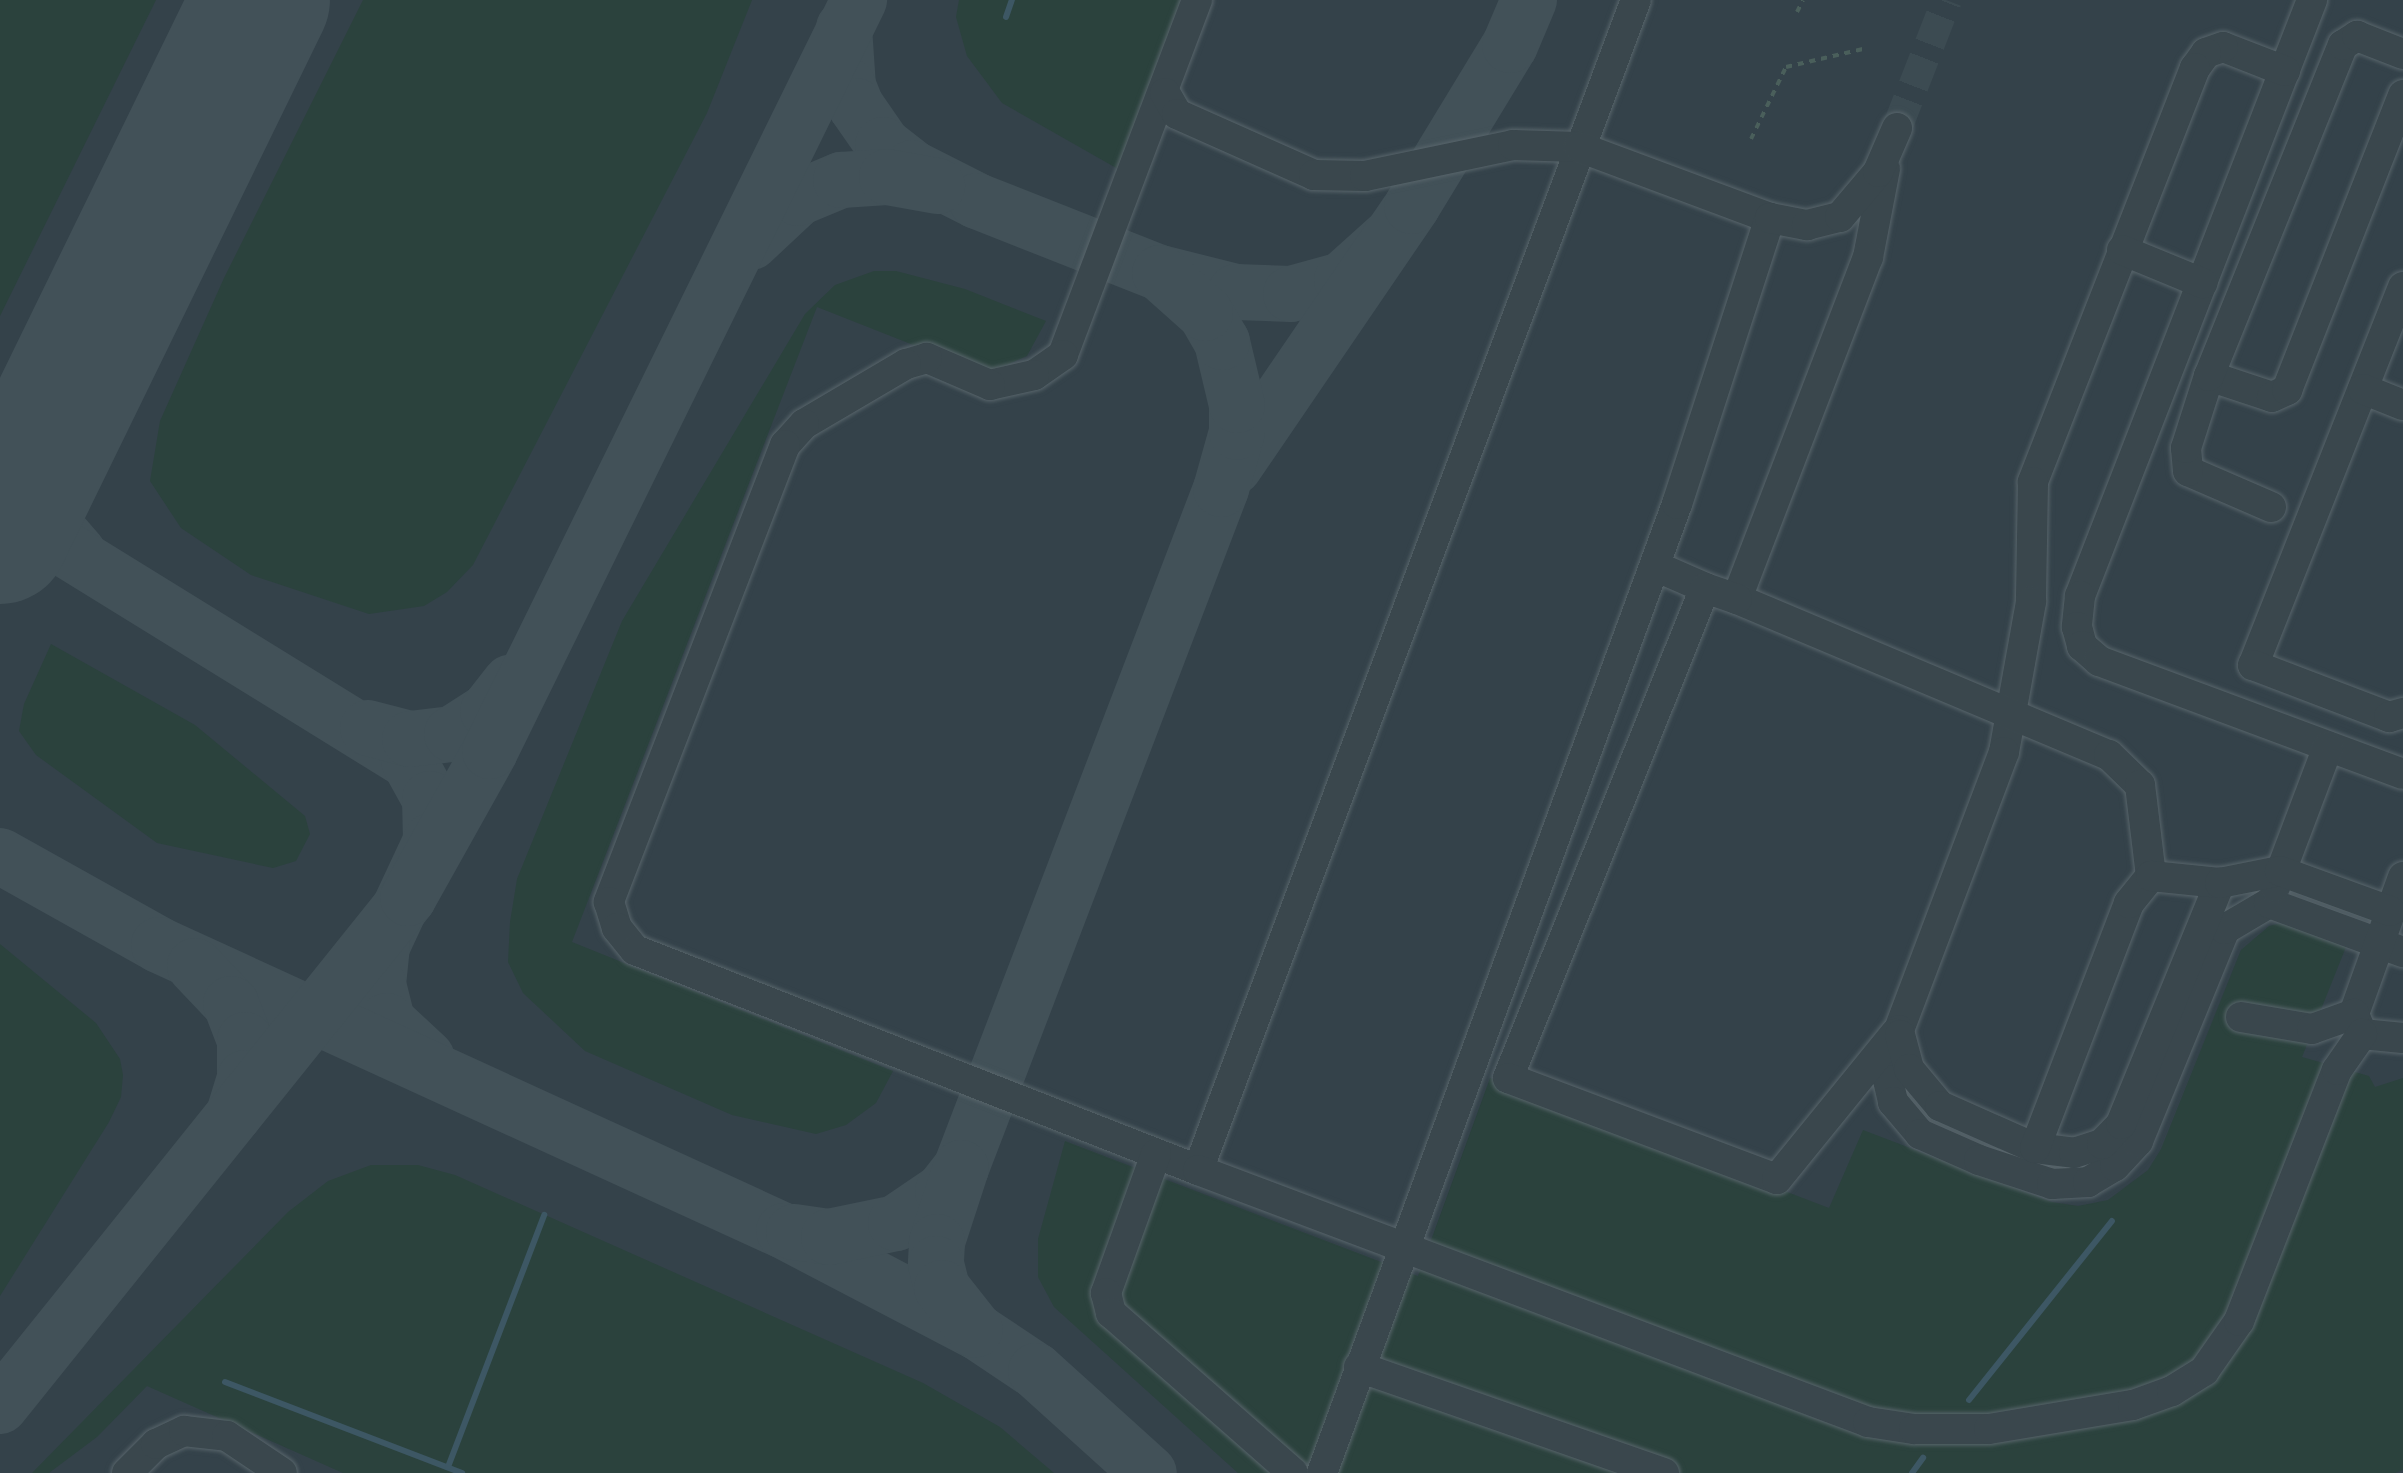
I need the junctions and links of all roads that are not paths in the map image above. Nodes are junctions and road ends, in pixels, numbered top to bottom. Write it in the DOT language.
graph roads {
  1 [pos="1197,0"];
  2 [pos="1636,0"];
  3 [pos="2312,0"];
  4 [pos="2403,54"];
  5 [pos="2285,71"];
  6 [pos="1165,93"];
  7 [pos="2403,95"];
  8 [pos="1579,147"];
  9 [pos="1770,218"];
  10 [pos="2122,250"];
  11 [pos="2202,283"];
  12 [pos="2403,287"];
  13 [pos="2209,376"];
  14 [pos="2363,389"];
  15 [pos="2403,405"];
  16 [pos="2271,507"];
  17 [pos="1655,566"];
  18 [pos="1705,588"];
  19 [pos="1737,599"];
  20 [pos="2013,711"];
  21 [pos="2403,713"];
  22 [pos="2328,747"];
  23 [pos="2403,774"];
  24 [pos="2280,871"];
  25 [pos="2151,876"];
  26 [pos="2403,877"];
  27 [pos="2220,883"];
  28 [pos="2269,903"];
  29 [pos="2390,911"];
  30 [pos="2390,948"];
  31 [pos="2241,1017"];
  32 [pos="2358,1024"];
  33 [pos="1899,1030"];
  34 [pos="2403,1038"];
  35 [pos="2035,1148"];
  36 [pos="1156,1154"];
  37 [pos="1198,1170"];
  38 [pos="1407,1249"];
  39 [pos="1359,1367"];
  40 [pos="127,1473"];
  41 [pos="282,1473"];
  42 [pos="1293,1473"];
  43 [pos="1322,1473"];
  44 [pos="1664,1473"];
  1 -- 6 [label="street"];
  2 -- 8 [label="street"];
  3 -- 5 [label="street"];
  4 -- 13 [label="street"];
  5 -- 10 [label="street"];
  5 -- 11 [label="street"];
  6 -- 8 [label="street"];
  6 -- 36 [label="street"];
  7 -- 13 [label="street"];
  8 -- 9 [label="street"];
  8 -- 37 [label="street"];
  9 -- 17 [label="street"];
  9 -- 19 [label="street"];
  10 -- 11 [label="street"];
  10 -- 20 [label="street"];
  11 -- 22 [label="street"];
  12 -- 14 [label="street"];
  13 -- 16 [label="street"];
  14 -- 15 [label="street"];
  14 -- 21 [label="street"];
  17 -- 18 [label="street"];
  17 -- 38 [label="street"];
  18 -- 19 [label="street"];
  18 -- 33 [label="street"];
  19 -- 20 [label="street"];
  20 -- 25 [label="street"];
  20 -- 33 [label="street"];
  22 -- 23 [label="street"];
  22 -- 24 [label="street"];
  24 -- 27 [label="street"];
  24 -- 28 [label="street"];
  24 -- 29 [label="street"];
  25 -- 27 [label="street"];
  25 -- 35 [label="street"];
  26 -- 29 [label="street"];
  27 -- 35 [label="street"];
  28 -- 30 [label="street"];
  28 -- 33 [label="street"];
  29 -- 30 [label="street"];
  30 -- 32 [label="street"];
  31 -- 32 [label="street"];
  32 -- 34 [label="street"];
  32 -- 38 [label="street"];
  33 -- 35 [label="street"];
  36 -- 37 [label="street"];
  36 -- 42 [label="street"];
  37 -- 38 [label="street"];
  38 -- 39 [label="street"];
  39 -- 43 [label="street"];
  39 -- 44 [label="street"];
  40 -- 41 [label="street"];
}
